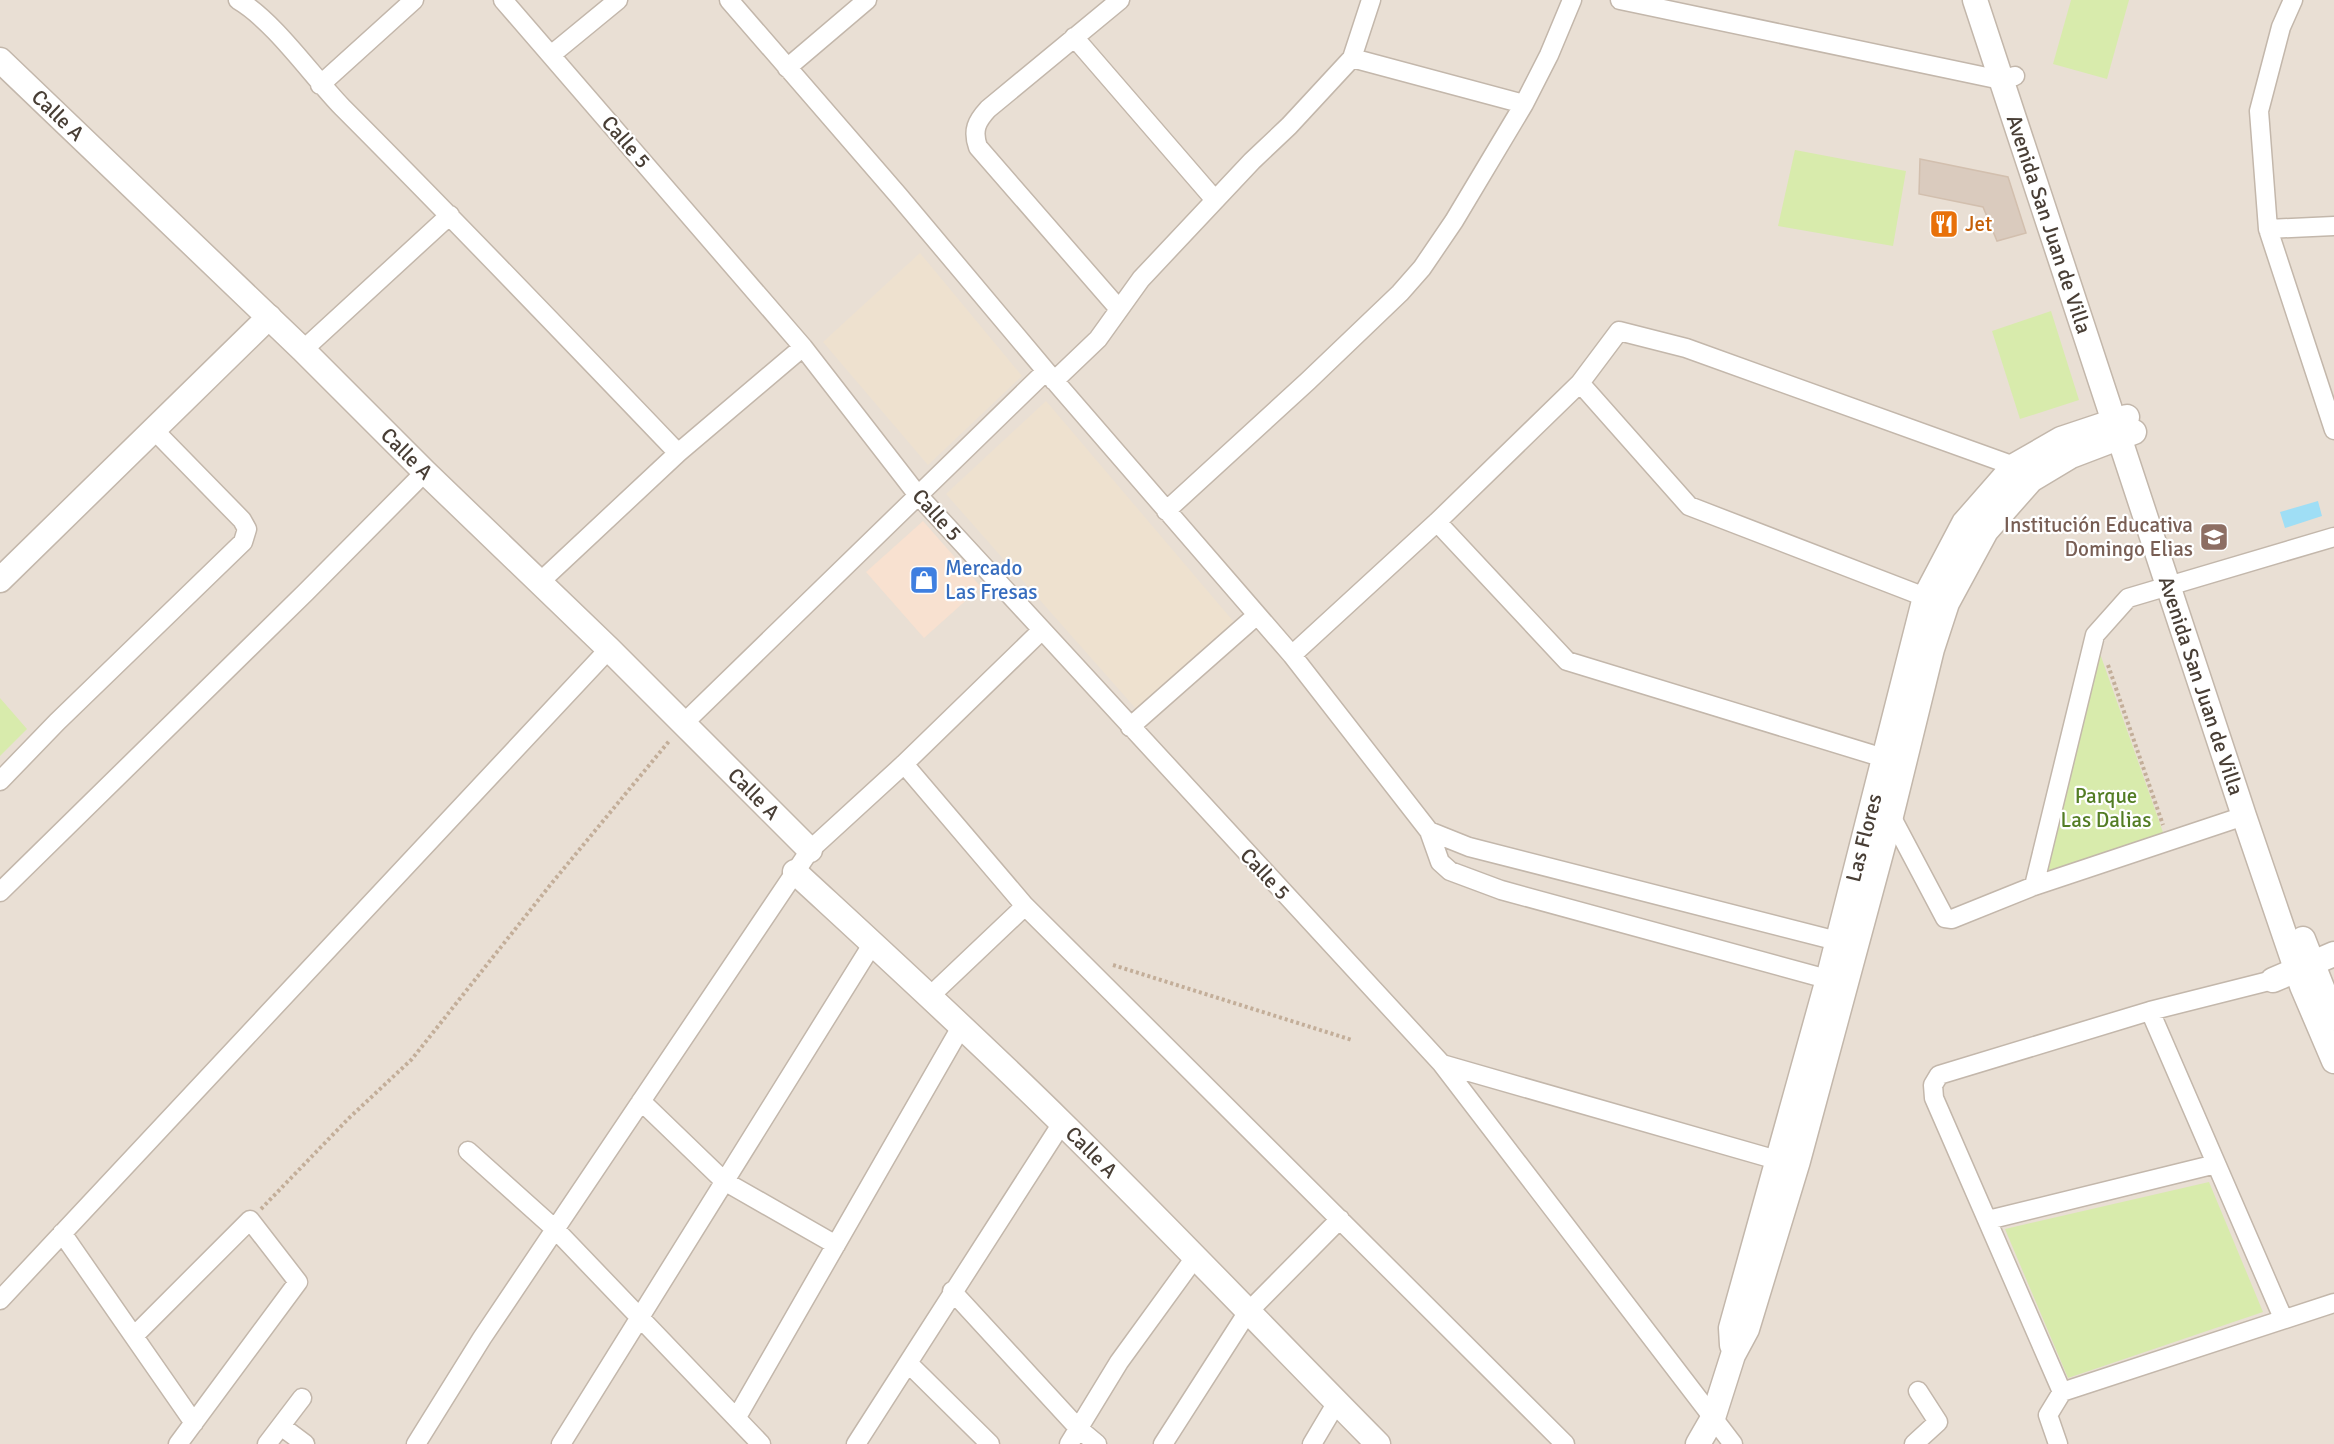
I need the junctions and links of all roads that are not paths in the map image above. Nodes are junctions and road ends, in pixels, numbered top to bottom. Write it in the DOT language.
graph roads {
  1 [pos="238,0"];
  2 [pos="414,0"];
  3 [pos="503,0"];
  4 [pos="618,0"];
  5 [pos="729,0"];
  6 [pos="867,0"];
  7 [pos="1120,0"];
  8 [pos="1371,0"];
  9 [pos="1572,0"];
  10 [pos="1620,0"];
  11 [pos="1975,0"];
  12 [pos="1990,0"];
  13 [pos="2293,0"];
  14 [pos="1074,37"];
  15 [pos="551,55"];
  16 [pos="1352,58"];
  17 [pos="0,60"];
  18 [pos="787,68"];
  19 [pos="2008,78"];
  20 [pos="320,85"];
  21 [pos="1524,104"];
  22 [pos="1215,200"];
  23 [pos="450,215"];
  24 [pos="2334,226"];
  25 [pos="2268,229"];
  26 [pos="1119,309"];
  27 [pos="269,317"];
  28 [pos="803,347"];
  29 [pos="303,350"];
  30 [pos="1050,376"];
  31 [pos="1580,383"];
  32 [pos="2124,426"];
  33 [pos="154,430"];
  34 [pos="2334,430"];
  35 [pos="678,453"];
  36 [pos="424,472"];
  37 [pos="2022,473"];
  38 [pos="917,494"];
  39 [pos="1166,511"];
  40 [pos="1437,522"];
  41 [pos="2334,537"];
  42 [pos="0,580"];
  43 [pos="540,582"];
  44 [pos="2176,584"];
  45 [pos="1925,597"];
  46 [pos="1257,615"];
  47 [pos="1042,630"];
  48 [pos="609,649"];
  49 [pos="1292,655"];
  50 [pos="682,724"];
  51 [pos="1130,727"];
  52 [pos="1893,761"];
  53 [pos="904,764"];
  54 [pos="0,781"];
  55 [pos="1892,816"];
  56 [pos="2244,816"];
  57 [pos="1429,831"];
  58 [pos="810,850"];
  59 [pos="795,872"];
  60 [pos="2034,886"];
  61 [pos="0,892"];
  62 [pos="1025,906"];
  63 [pos="873,943"];
  64 [pos="1847,944"];
  65 [pos="2334,954"];
  66 [pos="2312,974"];
  67 [pos="2273,980"];
  68 [pos="1837,982"];
  69 [pos="929,997"];
  70 [pos="2150,1011"];
  71 [pos="2334,1018"];
  72 [pos="961,1027"];
  73 [pos="2334,1061"];
  74 [pos="1442,1064"];
  75 [pos="641,1101"];
  76 [pos="1062,1123"];
  77 [pos="468,1151"];
  78 [pos="1777,1160"];
  79 [pos="2216,1164"];
  80 [pos="724,1181"];
  81 [pos="1340,1219"];
  82 [pos="1988,1220"];
  83 [pos="555,1228"];
  84 [pos="62,1233"];
  85 [pos="836,1245"];
  86 [pos="1196,1256"];
  87 [pos="952,1291"];
  88 [pos="0,1300"];
  89 [pos="2334,1303"];
  90 [pos="1247,1312"];
  91 [pos="640,1316"];
  92 [pos="2283,1318"];
  93 [pos="134,1336"];
  94 [pos="1733,1355"];
  95 [pos="908,1363"];
  96 [pos="1918,1390"];
  97 [pos="2062,1392"];
  98 [pos="302,1398"];
  99 [pos="1337,1402"];
  100 [pos="737,1417"];
  101 [pos="1713,1418"];
  102 [pos="194,1423"];
  103 [pos="280,1426"];
  104 [pos="1079,1429"];
  105 [pos="860,1442"];
  106 [pos="178,1444"];
  107 [pos="267,1444"];
  108 [pos="305,1444"];
  109 [pos="416,1444"];
  110 [pos="561,1444"];
  111 [pos="760,1444"];
  112 [pos="990,1444"];
  113 [pos="1069,1444"];
  114 [pos="1097,1444"];
  115 [pos="1163,1444"];
  116 [pos="1312,1444"];
  117 [pos="1378,1444"];
  118 [pos="1565,1444"];
  119 [pos="1698,1444"];
  120 [pos="1733,1444"];
  121 [pos="1914,1444"];
  122 [pos="2058,1444"];
  1 -- 20 [label="street"];
  2 -- 20 [label="street"];
  3 -- 15 [label="street, Calle 5"];
  4 -- 15 [label="street"];
  5 -- 18 [label="street"];
  6 -- 18 [label="street"];
  7 -- 14 [label="street"];
  8 -- 16 [label="street"];
  9 -- 21 [label="street"];
  10 -- 19 [label="street"];
  11 -- 19 [label="street, Avenida San Juan de Villa"];
  12 -- 19 [label="street, Avenida San Juan de Villa"];
  13 -- 25 [label="street"];
  14 -- 22 [label="street"];
  14 -- 26 [label="street"];
  15 -- 28 [label="street, Calle 5"];
  16 -- 21 [label="street"];
  16 -- 22 [label="street"];
  17 -- 27 [label="street, Calle A"];
  18 -- 30 [label="street"];
  19 -- 32 [label="street, Avenida San Juan de Villa"];
  20 -- 23 [label="street"];
  21 -- 39 [label="street"];
  22 -- 26 [label="street"];
  23 -- 29 [label="street"];
  23 -- 35 [label="street"];
  24 -- 25 [label="street"];
  25 -- 34 [label="street"];
  26 -- 30 [label="street"];
  27 -- 29 [label="street, Calle A"];
  27 -- 33 [label="street"];
  28 -- 35 [label="street"];
  28 -- 38 [label="street, Calle 5"];
  29 -- 36 [label="street, Calle A"];
  30 -- 38 [label="street"];
  30 -- 39 [label="street"];
  31 -- 37 [label="street"];
  31 -- 40 [label="street"];
  31 -- 45 [label="street"];
  32 -- 37 [label="street, Las Flores"];
  32 -- 44 [label="street, Avenida San Juan de Villa"];
  33 -- 42 [label="street"];
  33 -- 54 [label="street"];
  35 -- 43 [label="street"];
  36 -- 43 [label="street, Calle A"];
  36 -- 61 [label="street"];
  37 -- 45 [label="street, Las Flores"];
  37 -- 52 [label="street, Las Flores"];
  38 -- 47 [label="street, Calle 5"];
  38 -- 50 [label="street"];
  39 -- 46 [label="street"];
  40 -- 49 [label="street"];
  40 -- 52 [label="street"];
  41 -- 44 [label="street"];
  43 -- 48 [label="street, Calle A"];
  44 -- 56 [label="street, Avenida San Juan de Villa"];
  44 -- 60 [label="street"];
  44 -- 66 [label="street, Avenida San Juan de Villa"];
  45 -- 52 [label="street, Las Flores"];
  46 -- 49 [label="street"];
  46 -- 51 [label="street"];
  47 -- 51 [label="street, Calle 5"];
  47 -- 53 [label="street"];
  48 -- 50 [label="street, Calle A"];
  48 -- 84 [label="street"];
  49 -- 57 [label="street"];
  50 -- 58 [label="street, Calle A"];
  51 -- 74 [label="street, Calle 5"];
  52 -- 55 [label="street, Las Flores"];
  52 -- 64 [label="street, Las Flores"];
  53 -- 58 [label="street"];
  53 -- 62 [label="street"];
  55 -- 60 [label="street"];
  55 -- 64 [label="street, Las Flores"];
  56 -- 60 [label="street"];
  56 -- 66 [label="street, Avenida San Juan de Villa"];
  57 -- 64 [label="street"];
  57 -- 68 [label="street"];
  58 -- 59 [label="street"];
  59 -- 63 [label="street, Calle A"];
  59 -- 75 [label="street"];
  62 -- 69 [label="street"];
  62 -- 81 [label="street"];
  63 -- 69 [label="street, Calle A"];
  63 -- 80 [label="street"];
  64 -- 68 [label="street, Las Flores"];
  65 -- 66 [label="street"];
  66 -- 67 [label="street"];
  66 -- 71 [label="street, Avenida San Juan de Villa"];
  66 -- 73 [label="street, Avenida San Juan de Villa"];
  67 -- 70 [label="street"];
  68 -- 78 [label="street, Las Flores"];
  68 -- 94 [label="street, Las Flores"];
  69 -- 72 [label="street, Calle A"];
  70 -- 79 [label="street"];
  70 -- 82 [label="street"];
  72 -- 76 [label="street, Calle A"];
  72 -- 85 [label="street"];
  74 -- 78 [label="street"];
  74 -- 101 [label="street, Calle 5"];
  75 -- 80 [label="street"];
  75 -- 83 [label="street"];
  76 -- 86 [label="street, Calle A"];
  76 -- 87 [label="street"];
  77 -- 83 [label="street"];
  78 -- 94 [label="street, Las Flores"];
  79 -- 82 [label="street"];
  79 -- 92 [label="street"];
  80 -- 85 [label="street"];
  80 -- 91 [label="street"];
  81 -- 90 [label="street"];
  81 -- 118 [label="street"];
  82 -- 97 [label="street"];
  83 -- 91 [label="street"];
  83 -- 109 [label="street"];
  84 -- 88 [label="street"];
  84 -- 93 [label="street"];
  85 -- 100 [label="street"];
  86 -- 90 [label="street, Calle A"];
  86 -- 104 [label="street"];
  87 -- 95 [label="street"];
  87 -- 104 [label="street"];
  89 -- 92 [label="street"];
  90 -- 99 [label="street, Calle A"];
  90 -- 115 [label="street"];
  91 -- 100 [label="street"];
  91 -- 110 [label="street"];
  92 -- 97 [label="street"];
  93 -- 102 [label="street"];
  93 -- 102 [label="street"];
  94 -- 101 [label="street, Las Flores"];
  95 -- 105 [label="street"];
  95 -- 112 [label="street"];
  96 -- 121 [label="street"];
  97 -- 122 [label="street"];
  98 -- 103 [label="street"];
  99 -- 116 [label="street"];
  99 -- 117 [label="street, Calle A"];
  100 -- 111 [label="street"];
  101 -- 119 [label="street, Las Flores"];
  101 -- 120 [label="street, Calle 5"];
  102 -- 106 [label="street"];
  103 -- 107 [label="street"];
  103 -- 108 [label="street"];
  104 -- 113 [label="street"];
  104 -- 114 [label="street"];
}
